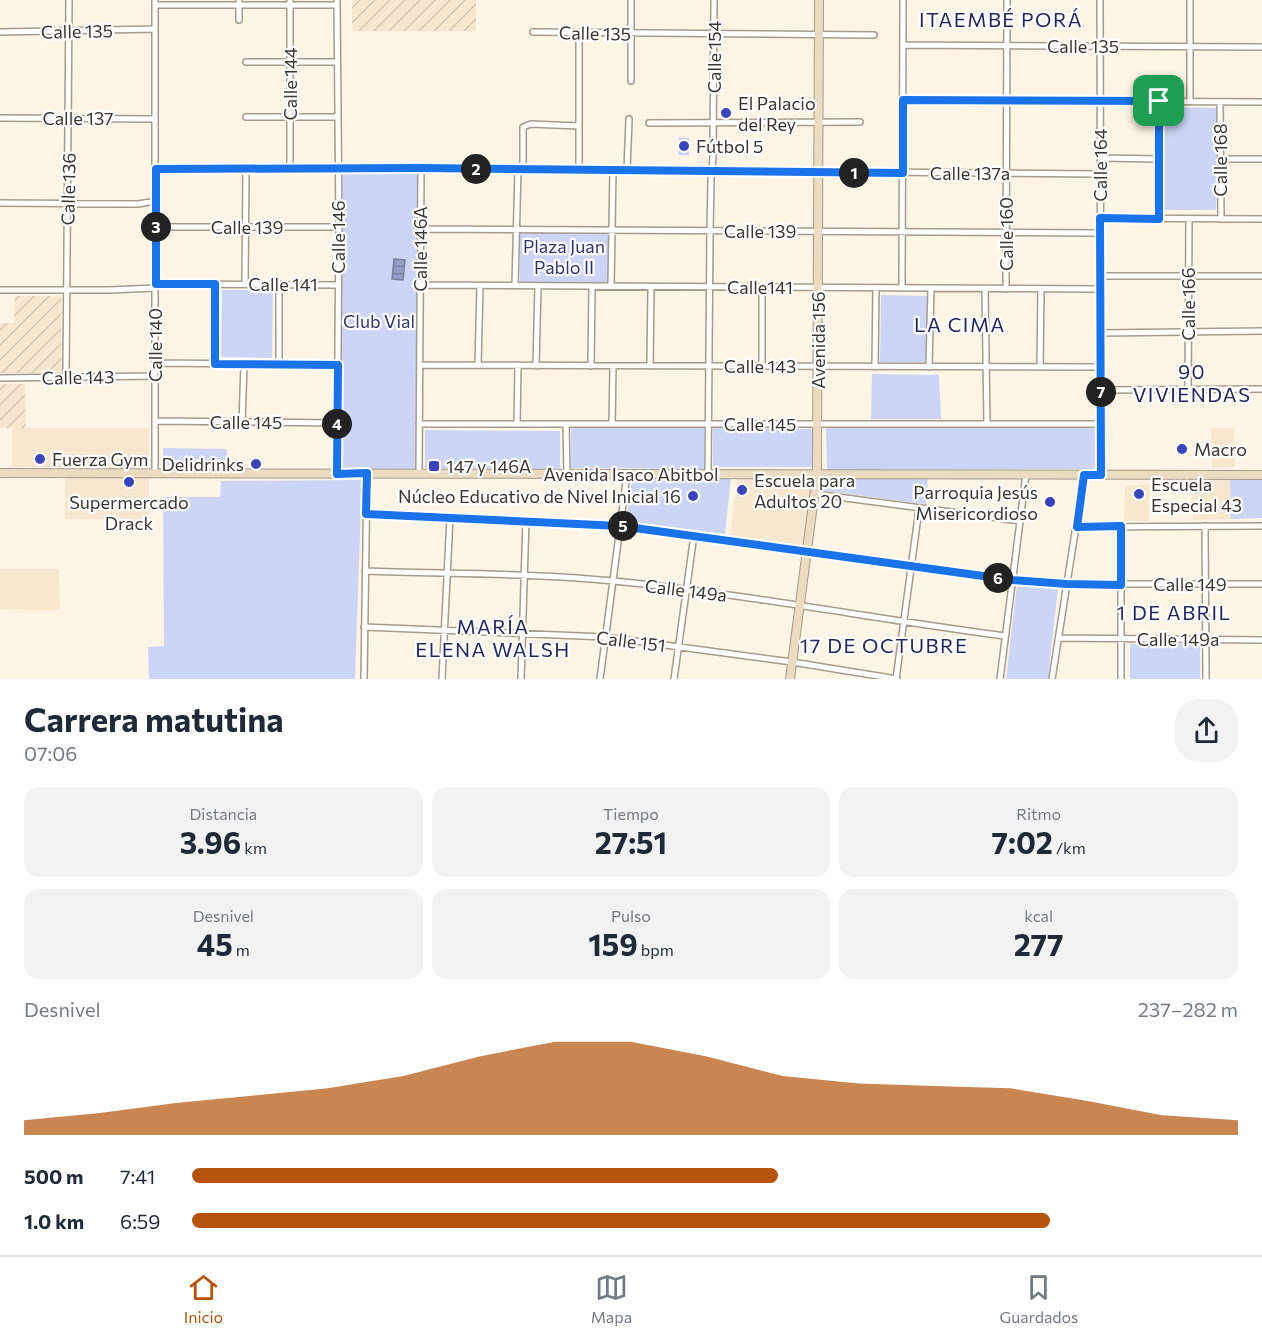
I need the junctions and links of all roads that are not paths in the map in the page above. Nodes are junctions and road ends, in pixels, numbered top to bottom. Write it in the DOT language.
graph roads {
  1 [pos="69,0"];
  2 [pos="631,0"];
  3 [pos="714,0"];
  4 [pos="819,0"];
  5 [pos="903,0"];
  6 [pos="1007,0"];
  7 [pos="1100,0"];
  8 [pos="1190,0"];
  9 [pos="155,2"];
  10 [pos="239,2"];
  11 [pos="290,2"];
  12 [pos="337,2"];
  13 [pos="239,20"];
  14 [pos="155,29"];
  15 [pos="69,31"];
  16 [pos="0,32"];
  17 [pos="533,32"];
  18 [pos="579,33"];
  19 [pos="630,33"];
  20 [pos="714,34"];
  21 [pos="819,35"];
  22 [pos="874,35"];
  23 [pos="903,45"];
  24 [pos="1006,45"];
  25 [pos="1100,46"];
  26 [pos="1190,46"];
  27 [pos="1262,47"];
  28 [pos="246,62"];
  29 [pos="290,62"];
  30 [pos="337,62"];
  31 [pos="630,81"];
  32 [pos="903,100"];
  33 [pos="1006,100"];
  34 [pos="1100,101"];
  35 [pos="1159,101"];
  36 [pos="1190,101"];
  37 [pos="1220,102"];
  38 [pos="1262,102"];
  39 [pos="246,117"];
  40 [pos="290,117"];
  41 [pos="337,117"];
  42 [pos="0,118"];
  43 [pos="68,118"];
  44 [pos="155,119"];
  45 [pos="629,119"];
  46 [pos="819,122"];
  47 [pos="860,122"];
  48 [pos="649,123"];
  49 [pos="714,123"];
  50 [pos="579,126"];
  51 [pos="1100,158"];
  52 [pos="1159,159"];
  53 [pos="1220,159"];
  54 [pos="1262,159"];
  55 [pos="246,168"];
  56 [pos="290,168"];
  57 [pos="337,168"];
  58 [pos="421,168"];
  59 [pos="156,169"];
  60 [pos="520,169"];
  61 [pos="579,169"];
  62 [pos="613,169"];
  63 [pos="627,170"];
  64 [pos="712,172"];
  65 [pos="818,172"];
  66 [pos="903,173"];
  67 [pos="1006,174"];
  68 [pos="1100,174"];
  69 [pos="156,201"];
  70 [pos="0,202"];
  71 [pos="67,203"];
  72 [pos="1100,218"];
  73 [pos="1159,219"];
  74 [pos="1189,219"];
  75 [pos="1221,219"];
  76 [pos="1262,219"];
  77 [pos="156,227"];
  78 [pos="246,227"];
  79 [pos="339,227"];
  80 [pos="420,229"];
  81 [pos="517,230"];
  82 [pos="612,230"];
  83 [pos="710,231"];
  84 [pos="818,231"];
  85 [pos="902,232"];
  86 [pos="1006,232"];
  87 [pos="1099,233"];
  88 [pos="1188,275"];
  89 [pos="1099,276"];
  90 [pos="1262,276"];
  91 [pos="215,284"];
  92 [pos="245,284"];
  93 [pos="279,284"];
  94 [pos="338,285"];
  95 [pos="420,285"];
  96 [pos="155,286"];
  97 [pos="480,286"];
  98 [pos="515,286"];
  99 [pos="538,286"];
  100 [pos="592,286"];
  101 [pos="611,286"];
  102 [pos="651,287"];
  103 [pos="710,287"];
  104 [pos="762,287"];
  105 [pos="818,288"];
  106 [pos="876,288"];
  107 [pos="902,288"];
  108 [pos="931,288"];
  109 [pos="985,289"];
  110 [pos="1006,289"];
  111 [pos="1041,289"];
  112 [pos="1100,289"];
  113 [pos="0,290"];
  114 [pos="67,291"];
  115 [pos="1188,331"];
  116 [pos="1262,331"];
  117 [pos="1101,333"];
  118 [pos="155,363"];
  119 [pos="215,364"];
  120 [pos="244,365"];
  121 [pos="338,365"];
  122 [pos="420,365"];
  123 [pos="478,365"];
  124 [pos="279,366"];
  125 [pos="518,366"];
  126 [pos="536,366"];
  127 [pos="591,366"];
  128 [pos="613,366"];
  129 [pos="650,366"];
  130 [pos="708,366"];
  131 [pos="762,366"];
  132 [pos="818,366"];
  133 [pos="875,367"];
  134 [pos="929,367"];
  135 [pos="986,367"];
  136 [pos="1040,367"];
  137 [pos="1101,367"];
  138 [pos="155,376"];
  139 [pos="66,377"];
  140 [pos="0,378"];
  141 [pos="1188,388"];
  142 [pos="1262,389"];
  143 [pos="1101,390"];
  144 [pos="155,421"];
  145 [pos="242,423"];
  146 [pos="337,423"];
  147 [pos="419,424"];
  148 [pos="516,424"];
  149 [pos="566,424"];
  150 [pos="612,424"];
  151 [pos="709,424"];
  152 [pos="818,424"];
  153 [pos="987,424"];
  154 [pos="1101,424"];
  155 [pos="0,473"];
  156 [pos="155,473"];
  157 [pos="367,473"];
  158 [pos="418,473"];
  159 [pos="337,474"];
  160 [pos="567,474"];
  161 [pos="627,474"];
  162 [pos="708,474"];
  163 [pos="817,474"];
  164 [pos="1026,474"];
  165 [pos="1084,475"];
  166 [pos="1101,475"];
  167 [pos="1262,475"];
  168 [pos="815,494"];
  169 [pos="919,509"];
  170 [pos="366,514"];
  171 [pos="450,517"];
  172 [pos="525,520"];
  173 [pos="1020,521"];
  174 [pos="620,526"];
  175 [pos="1121,526"];
  176 [pos="1205,526"];
  177 [pos="1262,526"];
  178 [pos="1077,527"];
  179 [pos="694,535"];
  180 [pos="808,550"];
  181 [pos="912,565"];
  182 [pos="365,571"];
  183 [pos="447,574"];
  184 [pos="524,576"];
  185 [pos="1012,580"];
  186 [pos="612,581"];
  187 [pos="1205,583"];
  188 [pos="1067,584"];
  189 [pos="1262,584"];
  190 [pos="1121,585"];
  191 [pos="686,589"];
  192 [pos="800,605"];
  193 [pos="903,623"];
  194 [pos="364,627"];
  195 [pos="445,629"];
  196 [pos="522,632"];
  197 [pos="1005,636"];
  198 [pos="605,637"];
  199 [pos="1059,638"];
  200 [pos="1121,639"];
  201 [pos="1206,639"];
  202 [pos="1262,640"];
  203 [pos="679,647"];
  204 [pos="792,662"];
  205 [pos="364,679"];
  206 [pos="442,679"];
  207 [pos="521,679"];
  208 [pos="600,679"];
  209 [pos="674,679"];
  210 [pos="790,679"];
  211 [pos="896,679"];
  212 [pos="1000,679"];
  213 [pos="1053,679"];
  214 [pos="1121,679"];
  215 [pos="1206,679"];
  1 -- 15 [label="street, Calle 136"];
  2 -- 19 [label="street"];
  3 -- 20 [label="street, Calle 154"];
  4 -- 21 [label="main road, Avenida 156"];
  5 -- 23 [label="street"];
  6 -- 24 [label="street, Calle 160"];
  7 -- 25 [label="street, Calle 164"];
  8 -- 26 [label="street"];
  9 -- 10 [label="street"];
  9 -- 14 [label="street, Calle 140"];
  10 -- 11 [label="street"];
  10 -- 13 [label="street"];
  11 -- 12 [label="street"];
  11 -- 29 [label="street, Calle 144"];
  12 -- 30 [label="street, Calle 146"];
  14 -- 15 [label="street, Calle 135"];
  14 -- 44 [label="street, Calle 140"];
  15 -- 16 [label="street, Calle 135"];
  15 -- 43 [label="street, Calle 136"];
  17 -- 18 [label="street, Calle 135"];
  18 -- 19 [label="street, Calle 135"];
  18 -- 50 [label="street"];
  19 -- 20 [label="street, Calle 135"];
  19 -- 31 [label="street"];
  20 -- 21 [label="street, Calle 135"];
  20 -- 49 [label="street, Calle 154"];
  21 -- 22 [label="street, Calle 135"];
  21 -- 46 [label="main road, Avenida 156"];
  23 -- 24 [label="street, Calle 135"];
  23 -- 32 [label="street"];
  24 -- 25 [label="street, Calle 135"];
  24 -- 33 [label="street, Calle 160"];
  25 -- 26 [label="street, Calle 135"];
  25 -- 34 [label="street, Calle 164"];
  26 -- 27 [label="street, Calle 135"];
  26 -- 36 [label="street"];
  28 -- 29 [label="street"];
  29 -- 30 [label="street"];
  29 -- 40 [label="street, Calle 144"];
  30 -- 41 [label="street, Calle 146"];
  32 -- 33 [label="street"];
  32 -- 66 [label="street"];
  33 -- 34 [label="street"];
  33 -- 67 [label="street, Calle 160"];
  34 -- 35 [label="street"];
  34 -- 51 [label="street, Calle 164"];
  35 -- 36 [label="street"];
  35 -- 52 [label="street"];
  36 -- 37 [label="street"];
  37 -- 38 [label="street"];
  37 -- 53 [label="street, Calle 168"];
  39 -- 40 [label="street"];
  40 -- 41 [label="street"];
  40 -- 56 [label="street, Calle 144"];
  41 -- 57 [label="street, Calle 146"];
  42 -- 43 [label="street, Calle 137"];
  43 -- 44 [label="street, Calle 137"];
  43 -- 71 [label="street, Calle 136"];
  44 -- 59 [label="street, Calle 140"];
  45 -- 63 [label="street"];
  46 -- 47 [label="street"];
  46 -- 49 [label="street"];
  46 -- 65 [label="main road, Avenida 156"];
  48 -- 49 [label="street"];
  49 -- 64 [label="street, Calle 154"];
  50 -- 60 [label="street"];
  50 -- 61 [label="street"];
  51 -- 52 [label="street"];
  51 -- 68 [label="street, Calle 164"];
  52 -- 73 [label="street"];
  53 -- 54 [label="street"];
  53 -- 75 [label="street, Calle 168"];
  55 -- 56 [label="street, Calle 137a"];
  55 -- 59 [label="street, Calle 137a"];
  55 -- 78 [label="street"];
  56 -- 57 [label="street, Calle 137a"];
  57 -- 58 [label="street, Calle 137a"];
  57 -- 79 [label="street, Calle 146"];
  58 -- 60 [label="street, Calle 137a"];
  58 -- 80 [label="street, Calle 146A"];
  59 -- 69 [label="street, Calle 140"];
  60 -- 61 [label="street, Calle 137a"];
  60 -- 81 [label="street"];
  61 -- 62 [label="street, Calle 137a"];
  62 -- 63 [label="street, Calle 137a"];
  62 -- 82 [label="street"];
  63 -- 64 [label="street, Calle 137a"];
  64 -- 65 [label="street, Calle 137a"];
  64 -- 83 [label="street, Calle 154"];
  65 -- 66 [label="street, Calle 137a"];
  65 -- 84 [label="main road, Avenida 156"];
  66 -- 67 [label="street, Calle 137a"];
  66 -- 85 [label="street"];
  67 -- 68 [label="street, Calle 137a"];
  67 -- 86 [label="street, Calle 160"];
  68 -- 72 [label="street, Calle 164"];
  69 -- 71 [label="street"];
  69 -- 77 [label="street, Calle 140"];
  70 -- 71 [label="street"];
  71 -- 114 [label="street, Calle 136"];
  72 -- 73 [label="street"];
  72 -- 87 [label="street, Calle 164"];
  73 -- 74 [label="street"];
  74 -- 75 [label="street"];
  74 -- 88 [label="street, Calle 166"];
  75 -- 76 [label="street"];
  77 -- 78 [label="street, Calle 139"];
  77 -- 96 [label="street, Calle 140"];
  78 -- 79 [label="street, Calle 139"];
  78 -- 92 [label="street"];
  79 -- 94 [label="street, Calle 146"];
  80 -- 81 [label="street, Calle 139"];
  80 -- 95 [label="street, Calle 146A"];
  81 -- 82 [label="street, Calle 139"];
  81 -- 98 [label="street"];
  82 -- 83 [label="street, Calle 139"];
  82 -- 101 [label="street"];
  83 -- 84 [label="street, Calle 139"];
  83 -- 103 [label="street, Calle 154"];
  84 -- 85 [label="street, Calle 139"];
  84 -- 105 [label="main road, Avenida 156"];
  85 -- 86 [label="street, Calle 139"];
  85 -- 107 [label="street"];
  86 -- 87 [label="street, Calle 139"];
  86 -- 110 [label="street, Calle 160"];
  87 -- 89 [label="street, Calle 164"];
  88 -- 89 [label="street"];
  88 -- 90 [label="street"];
  88 -- 115 [label="street, Calle 166"];
  89 -- 112 [label="street, Calle 164"];
  91 -- 92 [label="street, Calle 141"];
  91 -- 96 [label="street, Calle 141"];
  91 -- 119 [label="street"];
  92 -- 93 [label="street, Calle 141"];
  93 -- 94 [label="street, Calle 141"];
  93 -- 124 [label="street"];
  94 -- 121 [label="street, Calle 146"];
  95 -- 97 [label="street, Calle141"];
  95 -- 122 [label="street, Calle 146A"];
  96 -- 114 [label="street, Calle 141"];
  96 -- 118 [label="street, Calle 140"];
  97 -- 98 [label="street, Calle141"];
  97 -- 123 [label="street"];
  98 -- 99 [label="street, Calle141"];
  99 -- 100 [label="street, Calle141"];
  99 -- 126 [label="street"];
  100 -- 101 [label="street, Calle141"];
  100 -- 127 [label="street"];
  101 -- 102 [label="street, Calle141"];
  102 -- 103 [label="street, Calle141"];
  102 -- 129 [label="street"];
  103 -- 104 [label="street, Calle141"];
  103 -- 130 [label="street, Calle 154"];
  104 -- 105 [label="street, Calle141"];
  104 -- 131 [label="street"];
  105 -- 106 [label="street, Calle141"];
  105 -- 132 [label="main road, Avenida 156"];
  106 -- 107 [label="street, Calle141"];
  106 -- 133 [label="street"];
  107 -- 108 [label="street, Calle141"];
  108 -- 109 [label="street, Calle141"];
  108 -- 134 [label="street"];
  109 -- 110 [label="street, Calle141"];
  109 -- 135 [label="street, Calle 160"];
  110 -- 111 [label="street, Calle141"];
  111 -- 112 [label="street, Calle141"];
  111 -- 136 [label="street"];
  112 -- 117 [label="street, Calle 164"];
  113 -- 114 [label="street, Calle 141"];
  114 -- 139 [label="street, Calle 136"];
  115 -- 116 [label="street"];
  115 -- 117 [label="street"];
  115 -- 141 [label="street, Calle 166"];
  117 -- 137 [label="street, Calle 164"];
  118 -- 119 [label="street"];
  118 -- 138 [label="street, Calle 140"];
  119 -- 120 [label="street"];
  120 -- 124 [label="street"];
  120 -- 145 [label="street"];
  121 -- 124 [label="street"];
  121 -- 146 [label="street, Calle 146"];
  122 -- 123 [label="street, Calle 143"];
  122 -- 147 [label="street, Calle 146A"];
  123 -- 125 [label="street, Calle 143"];
  125 -- 126 [label="street, Calle 143"];
  125 -- 148 [label="street"];
  126 -- 127 [label="street, Calle 143"];
  127 -- 128 [label="street, Calle 143"];
  128 -- 129 [label="street, Calle 143"];
  128 -- 150 [label="street"];
  129 -- 130 [label="street, Calle 143"];
  130 -- 131 [label="street, Calle 143"];
  130 -- 151 [label="street, Calle 154"];
  131 -- 132 [label="street, Calle 143"];
  132 -- 133 [label="street, Calle 143"];
  132 -- 152 [label="main road, Avenida 156"];
  133 -- 134 [label="street, Calle 143"];
  134 -- 135 [label="street, Calle 143"];
  135 -- 136 [label="street, Calle 143"];
  135 -- 153 [label="street, Calle 160"];
  136 -- 137 [label="street, Calle 143"];
  137 -- 143 [label="street, Calle 164"];
  138 -- 139 [label="street, Calle 143"];
  138 -- 144 [label="street, Calle 140"];
  139 -- 140 [label="street, Calle 143"];
  141 -- 142 [label="street"];
  141 -- 143 [label="street"];
  143 -- 154 [label="street, Calle 164"];
  144 -- 145 [label="street, Calle 145"];
  144 -- 156 [label="street, Calle 140"];
  145 -- 146 [label="street, Calle 145"];
  146 -- 159 [label="street, Calle 146"];
  147 -- 148 [label="street, Calle 145"];
  147 -- 158 [label="street, Calle 146A"];
  148 -- 149 [label="street, Calle 145"];
  149 -- 150 [label="street, Calle 145"];
  149 -- 160 [label="street"];
  150 -- 151 [label="street, Calle 145"];
  151 -- 152 [label="street, Calle 145"];
  151 -- 162 [label="street, Calle 154"];
  152 -- 153 [label="street, Calle 145"];
  152 -- 163 [label="main road, Avenida 156"];
  153 -- 154 [label="street, Calle 145"];
  154 -- 166 [label="street, Calle 164"];
  155 -- 156 [label="main road, Avenida Isaco Abitbol"];
  156 -- 159 [label="main road, Avenida Isaco Abitbol"];
  157 -- 158 [label="main road, Avenida Isaco Abitbol"];
  157 -- 159 [label="main road, Avenida Isaco Abitbol"];
  157 -- 170 [label="street"];
  158 -- 160 [label="main road, Avenida Isaco Abitbol"];
  160 -- 161 [label="main road, Avenida Isaco Abitbol"];
  161 -- 162 [label="main road, Avenida Isaco Abitbol"];
  161 -- 174 [label="street"];
  162 -- 163 [label="main road, Avenida Isaco Abitbol"];
  163 -- 164 [label="main road, Avenida Isaco Abitbol"];
  163 -- 168 [label="main road, Avenida 156"];
  164 -- 165 [label="main road, Avenida Isaco Abitbol"];
  164 -- 173 [label="street"];
  165 -- 166 [label="main road, Avenida Isaco Abitbol"];
  165 -- 178 [label="street"];
  166 -- 167 [label="main road, Avenida Isaco Abitbol"];
  168 -- 169 [label="street"];
  168 -- 180 [label="main road, Avenida 156"];
  169 -- 173 [label="street"];
  169 -- 181 [label="street"];
  170 -- 171 [label="street, Calle 149"];
  170 -- 182 [label="street"];
  171 -- 172 [label="street, Calle 149"];
  171 -- 183 [label="street"];
  172 -- 174 [label="street, Calle 149"];
  172 -- 184 [label="street"];
  173 -- 185 [label="street"];
  174 -- 179 [label="street, Calle 149"];
  174 -- 186 [label="street"];
  175 -- 176 [label="street"];
  175 -- 178 [label="street"];
  175 -- 190 [label="street"];
  176 -- 177 [label="street"];
  176 -- 187 [label="street"];
  178 -- 188 [label="street"];
  179 -- 180 [label="street, Calle 149"];
  179 -- 191 [label="street"];
  180 -- 181 [label="street, Calle 149"];
  180 -- 192 [label="main road, Avenida 156"];
  181 -- 185 [label="street, Calle 149"];
  181 -- 193 [label="street"];
  182 -- 183 [label="street, Calle 149a"];
  182 -- 194 [label="street"];
  183 -- 184 [label="street, Calle 149a"];
  183 -- 195 [label="street"];
  184 -- 186 [label="street, Calle 149a"];
  184 -- 196 [label="street"];
  185 -- 188 [label="street, Calle 149"];
  185 -- 197 [label="street"];
  186 -- 191 [label="street, Calle 149a"];
  186 -- 198 [label="street"];
  187 -- 189 [label="street, Calle 149"];
  187 -- 190 [label="street, Calle 149"];
  187 -- 201 [label="street"];
  188 -- 190 [label="street, Calle 149"];
  188 -- 199 [label="street"];
  190 -- 200 [label="street"];
  191 -- 192 [label="street, Calle 149a"];
  191 -- 203 [label="street"];
  192 -- 193 [label="street, Calle 149a"];
  192 -- 204 [label="main road, Avenida 156"];
  193 -- 197 [label="street, Calle 149a"];
  193 -- 211 [label="street"];
  194 -- 195 [label="street, Calle 151"];
  194 -- 205 [label="street"];
  195 -- 196 [label="street, Calle 151"];
  195 -- 206 [label="street"];
  196 -- 198 [label="street, Calle 151"];
  196 -- 207 [label="street"];
  197 -- 212 [label="street"];
  198 -- 203 [label="street, Calle 151"];
  198 -- 208 [label="street"];
  199 -- 200 [label="street, Calle 149a"];
  199 -- 213 [label="street"];
  200 -- 201 [label="street, Calle 149a"];
  200 -- 214 [label="street"];
  201 -- 202 [label="street, Calle 149a"];
  201 -- 215 [label="street"];
  203 -- 204 [label="street, Calle 151"];
  203 -- 209 [label="street"];
  204 -- 210 [label="main road, Avenida 156"];
  204 -- 211 [label="street, Calle 151"];
}
